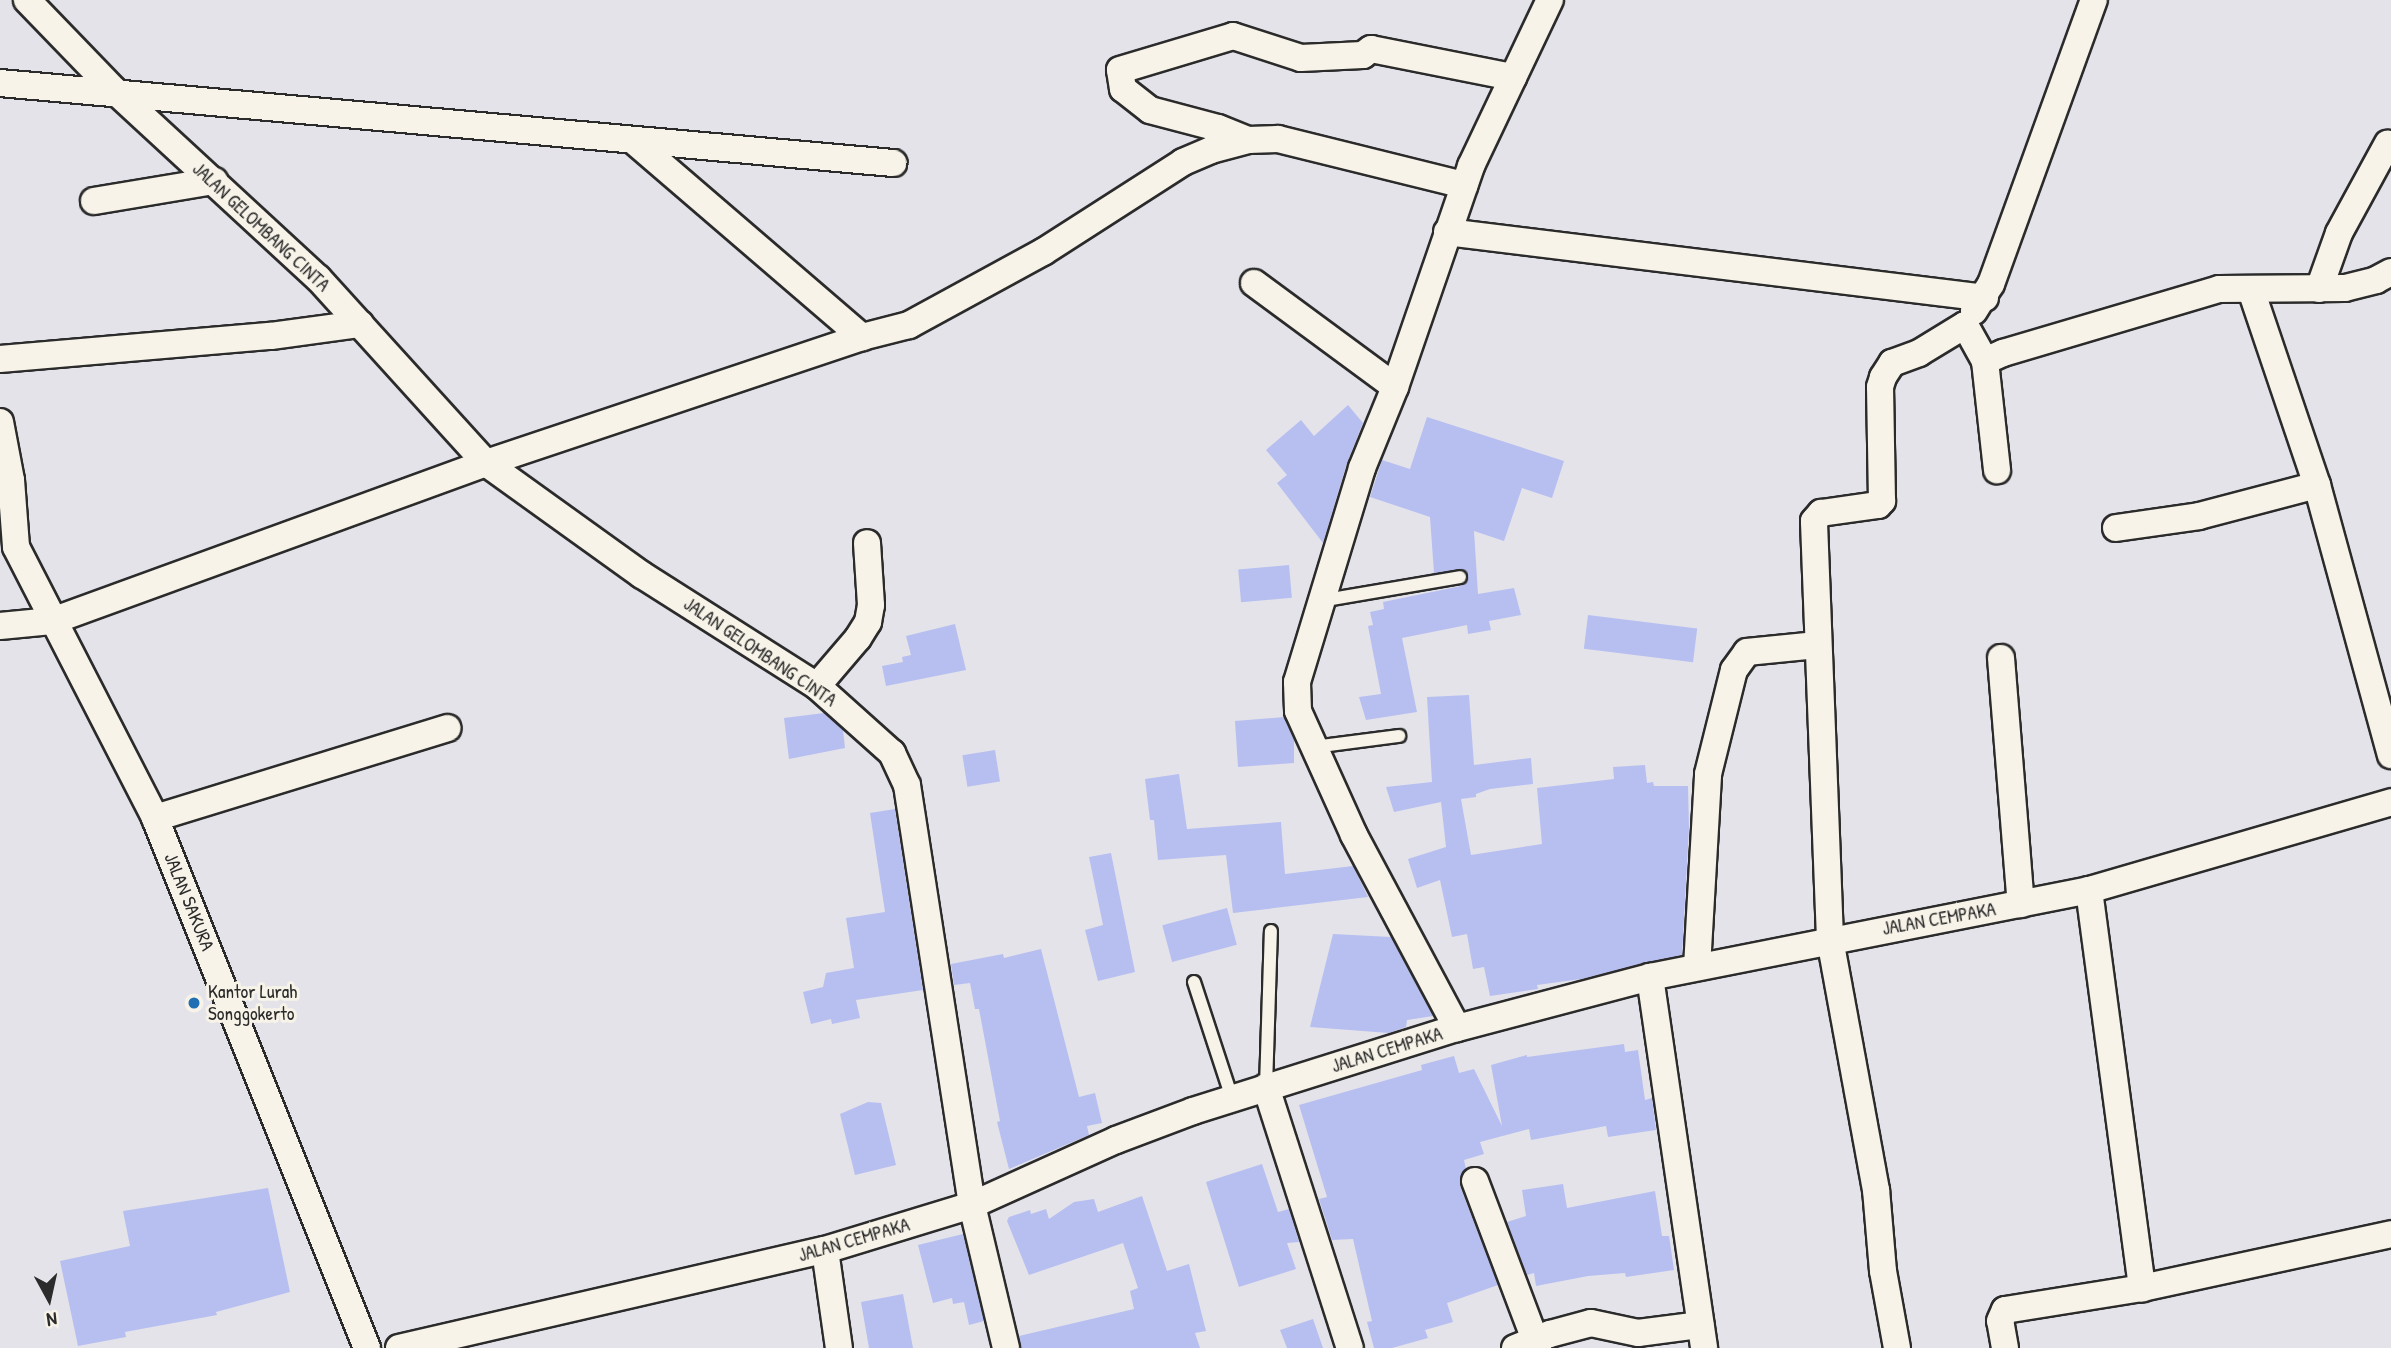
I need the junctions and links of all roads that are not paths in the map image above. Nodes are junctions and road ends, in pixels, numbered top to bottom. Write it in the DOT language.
graph roads {
  1 [pos="27,0"];
  2 [pos="1550,0"];
  3 [pos="2094,0"];
  4 [pos="1513,77"];
  5 [pos="0,82"];
  6 [pos="114,91"];
  7 [pos="1248,140"];
  8 [pos="634,141"];
  9 [pos="2388,143"];
  10 [pos="893,163"];
  11 [pos="214,181"];
  12 [pos="1464,185"];
  13 [pos="94,201"];
  14 [pos="1447,232"];
  15 [pos="2391,272"];
  16 [pos="1254,283"];
  17 [pos="2319,289"];
  18 [pos="2251,290"];
  19 [pos="1984,298"];
  20 [pos="360,324"];
  21 [pos="1965,325"];
  22 [pos="862,337"];
  23 [pos="0,359"];
  24 [pos="1984,361"];
  25 [pos="1395,387"];
  26 [pos="0,422"];
  27 [pos="486,463"];
  28 [pos="1997,470"];
  29 [pos="2318,485"];
  30 [pos="2116,528"];
  31 [pos="867,543"];
  32 [pos="1460,577"];
  33 [pos="1320,601"];
  34 [pos="52,621"];
  35 [pos="0,626"];
  36 [pos="1817,645"];
  37 [pos="2001,658"];
  38 [pos="817,686"];
  39 [pos="447,727"];
  40 [pos="1399,736"];
  41 [pos="1314,747"];
  42 [pos="2391,755"];
  43 [pos="2391,802"];
  44 [pos="155,818"];
  45 [pos="2089,890"];
  46 [pos="2021,904"];
  47 [pos="1271,931"];
  48 [pos="1830,939"];
  49 [pos="1697,967"];
  50 [pos="1650,976"];
  51 [pos="1194,982"];
  52 [pos="1457,1028"];
  53 [pos="1265,1087"];
  54 [pos="1232,1098"];
  55 [pos="1475,1181"];
  56 [pos="972,1205"];
  57 [pos="2391,1234"];
  58 [pos="825,1250"];
  59 [pos="2142,1288"];
  60 [pos="1702,1336"];
  61 [pos="1529,1345"];
  62 [pos="367,1348"];
  63 [pos="399,1348"];
  64 [pos="839,1348"];
  65 [pos="1006,1348"];
  66 [pos="1350,1348"];
  67 [pos="1897,1348"];
  68 [pos="2005,1348"];
  1 -- 6 [label="street, JALAN GELOMBANG CINTA"];
  2 -- 4 [label="street"];
  3 -- 19 [label="street"];
  4 -- 7 [label="street"];
  4 -- 12 [label="street"];
  5 -- 6 [label="street"];
  6 -- 8 [label="street"];
  6 -- 11 [label="street, JALAN GELOMBANG CINTA"];
  7 -- 12 [label="street"];
  7 -- 22 [label="street"];
  8 -- 10 [label="street"];
  8 -- 22 [label="street"];
  9 -- 17 [label="street"];
  11 -- 13 [label="street"];
  11 -- 20 [label="street, JALAN GELOMBANG CINTA"];
  12 -- 14 [label="street"];
  14 -- 19 [label="street"];
  14 -- 25 [label="street"];
  15 -- 17 [label="street"];
  16 -- 25 [label="street"];
  17 -- 18 [label="street"];
  18 -- 24 [label="street"];
  18 -- 29 [label="street"];
  19 -- 21 [label="street"];
  20 -- 23 [label="street"];
  20 -- 27 [label="street, JALAN GELOMBANG CINTA"];
  21 -- 24 [label="street"];
  21 -- 36 [label="street"];
  22 -- 27 [label="street"];
  24 -- 28 [label="street"];
  25 -- 33 [label="street"];
  26 -- 34 [label="street, JALAN SAKURA"];
  27 -- 34 [label="street"];
  27 -- 38 [label="street, JALAN GELOMBANG CINTA"];
  29 -- 30 [label="street"];
  29 -- 42 [label="street"];
  31 -- 38 [label="street"];
  32 -- 33 [label="lane"];
  33 -- 41 [label="street"];
  34 -- 35 [label="street"];
  34 -- 44 [label="street, JALAN SAKURA"];
  36 -- 48 [label="street"];
  36 -- 49 [label="street"];
  37 -- 46 [label="street"];
  38 -- 56 [label="street, JALAN GELOMBANG CINTA"];
  39 -- 44 [label="street"];
  40 -- 41 [label="lane"];
  41 -- 52 [label="street"];
  43 -- 45 [label="street, JALAN CEMPAKA"];
  44 -- 62 [label="street, JALAN SAKURA"];
  45 -- 46 [label="street, JALAN CEMPAKA"];
  45 -- 59 [label="street"];
  46 -- 48 [label="street, JALAN CEMPAKA"];
  47 -- 53 [label="lane"];
  48 -- 49 [label="street, JALAN CEMPAKA"];
  48 -- 67 [label="street"];
  49 -- 50 [label="street, JALAN CEMPAKA"];
  50 -- 52 [label="street, JALAN CEMPAKA"];
  50 -- 60 [label="street"];
  51 -- 54 [label="lane"];
  52 -- 53 [label="street, JALAN CEMPAKA"];
  53 -- 54 [label="street, JALAN CEMPAKA"];
  53 -- 66 [label="street"];
  54 -- 56 [label="street, JALAN CEMPAKA"];
  55 -- 61 [label="street"];
  56 -- 58 [label="street, JALAN CEMPAKA"];
  56 -- 65 [label="street, JALAN GELOMBANG CINTA"];
  57 -- 59 [label="street"];
  58 -- 63 [label="street, JALAN CEMPAKA"];
  58 -- 64 [label="street"];
  59 -- 68 [label="street"];
  60 -- 61 [label="street"];
}
